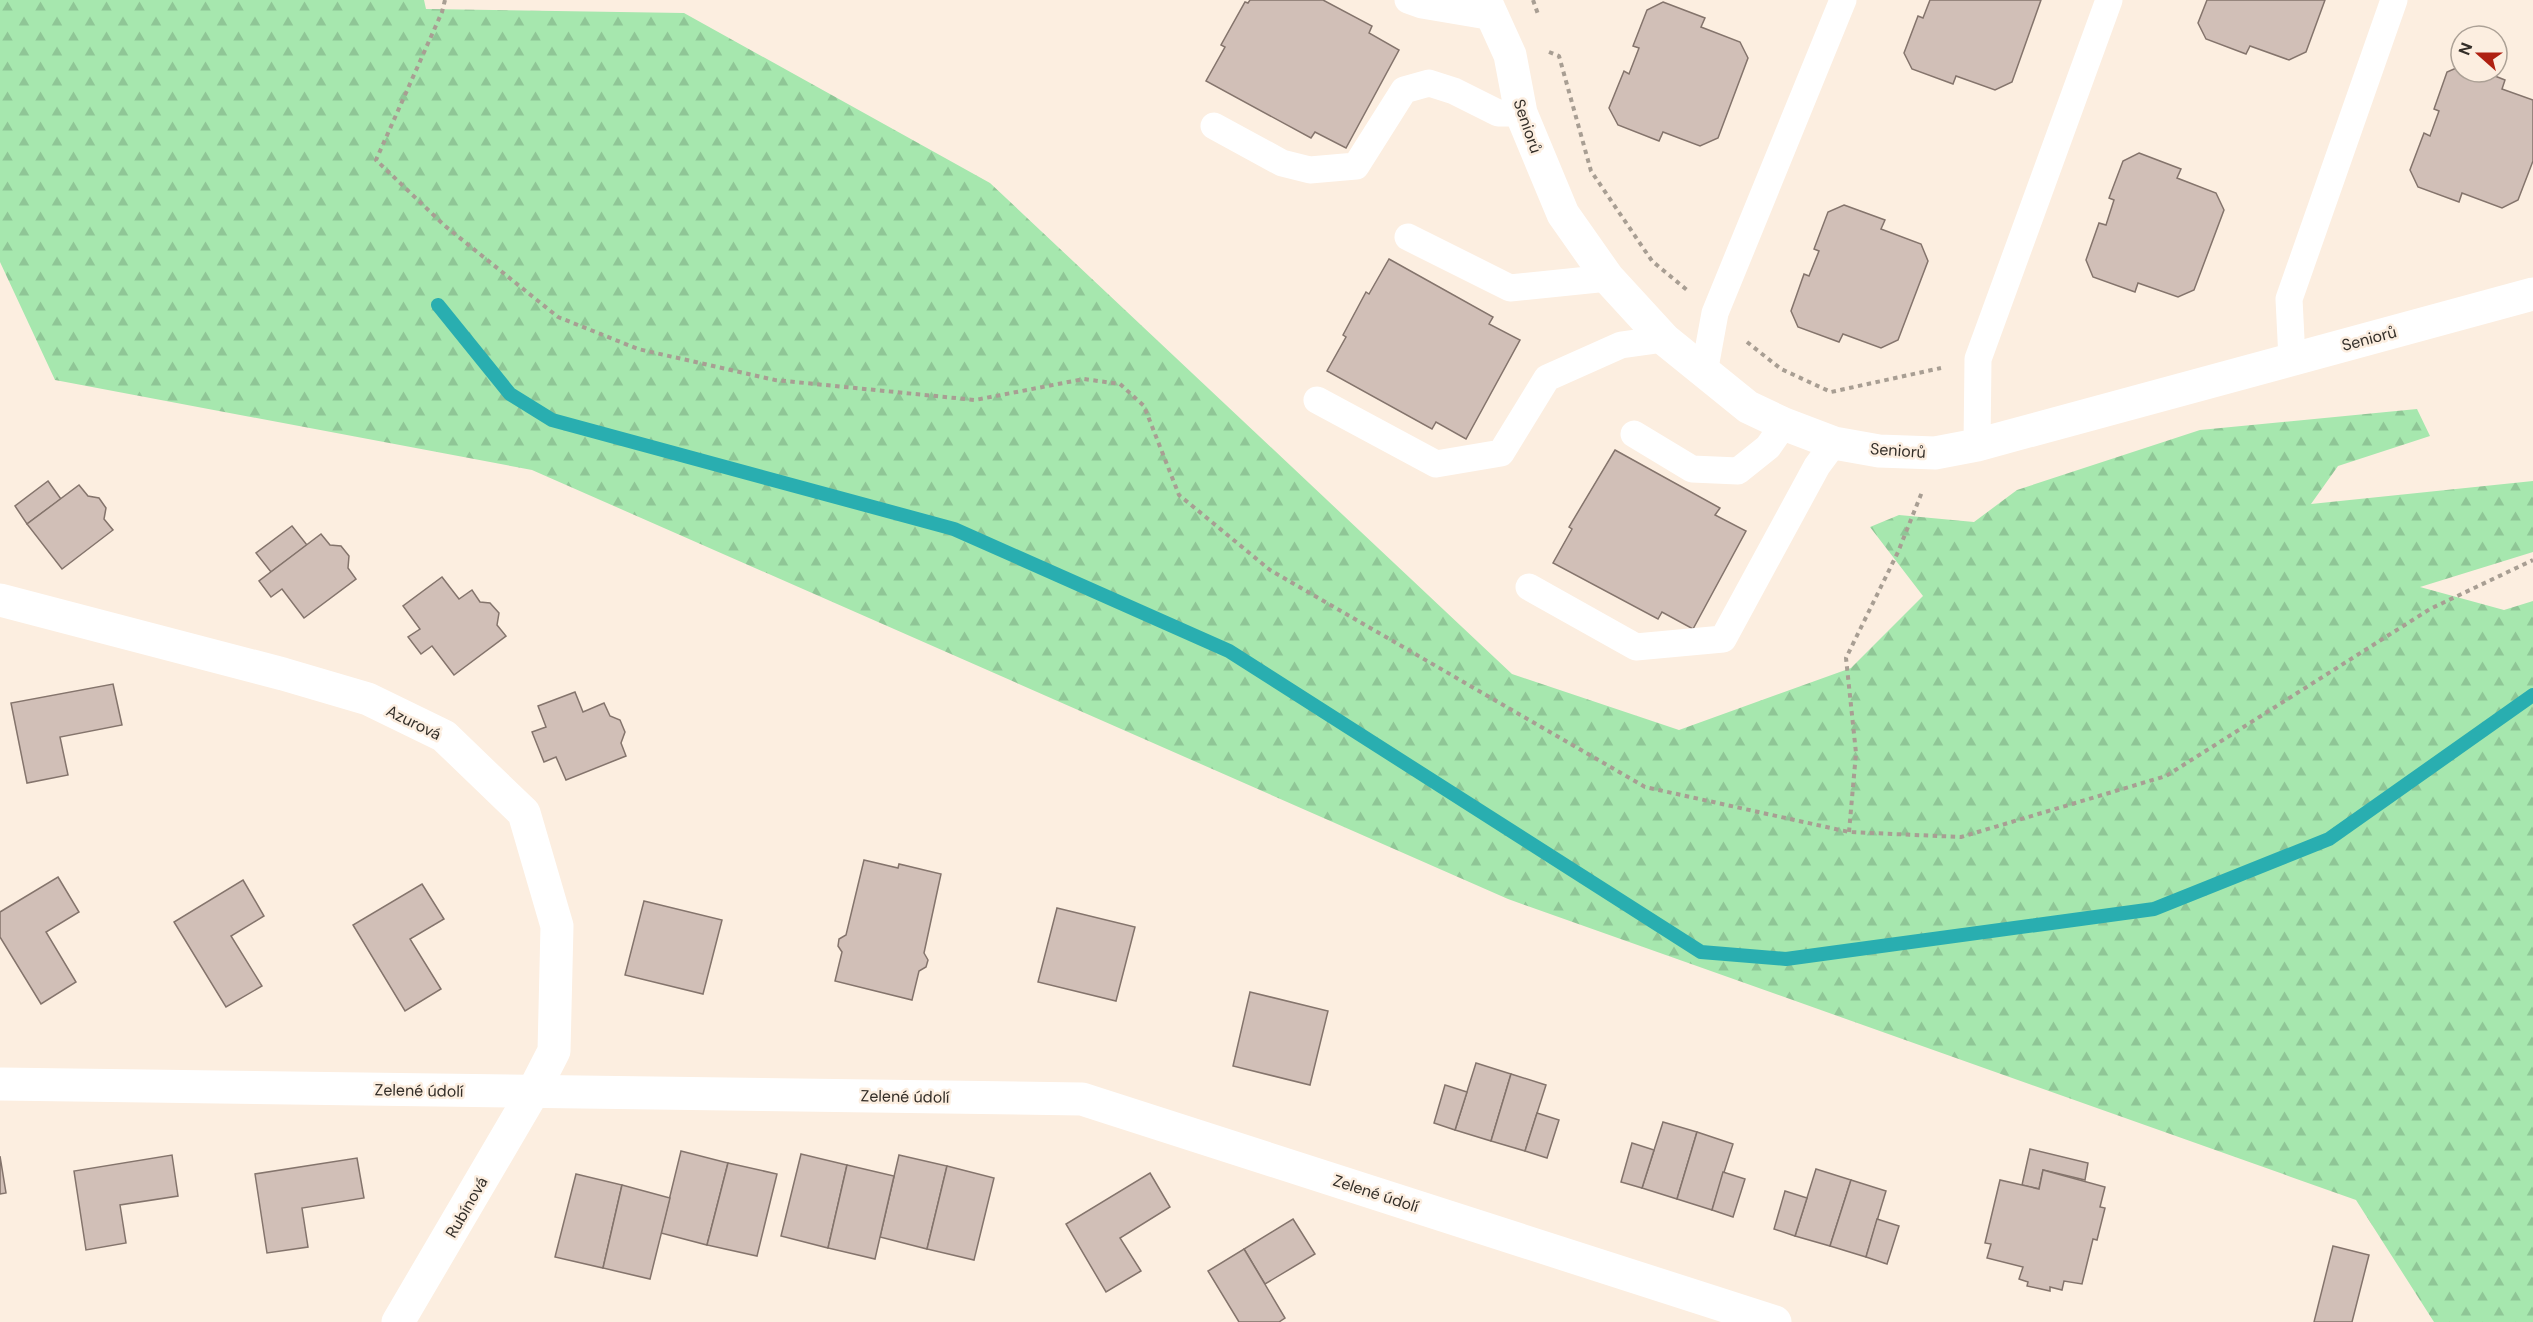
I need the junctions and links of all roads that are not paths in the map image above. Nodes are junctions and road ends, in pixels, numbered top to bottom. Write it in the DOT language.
graph roads {
  1 [pos="1408,0"];
  2 [pos="1843,0"];
  3 [pos="2109,0"];
  4 [pos="2394,0"];
  5 [pos="1497,6"];
  6 [pos="1521,113"];
  7 [pos="1214,126"];
  8 [pos="1408,237"];
  9 [pos="1608,278"];
  10 [pos="2533,294"];
  11 [pos="1664,339"];
  12 [pos="2292,359"];
  13 [pos="1704,373"];
  14 [pos="1317,400"];
  15 [pos="1784,424"];
  16 [pos="1634,434"];
  17 [pos="1834,443"];
  18 [pos="1977,445"];
  19 [pos="1529,587"];
  20 [pos="0,600"];
  21 [pos="0,1084"];
  22 [pos="533,1092"];
  23 [pos="398,1322"];
  24 [pos="1775,1322"];
  1 -- 5 [label="lane"];
  2 -- 13 [label="lane"];
  3 -- 18 [label="lane"];
  4 -- 12 [label="lane"];
  5 -- 6 [label="street, Seniorů"];
  6 -- 7 [label="lane"];
  6 -- 9 [label="street, Seniorů"];
  8 -- 9 [label="lane"];
  9 -- 11 [label="street, Seniorů"];
  10 -- 12 [label="street, Seniorů"];
  11 -- 13 [label="street, Seniorů"];
  11 -- 14 [label="lane"];
  12 -- 18 [label="street, Seniorů"];
  13 -- 15 [label="street, Seniorů"];
  15 -- 16 [label="lane"];
  15 -- 17 [label="street, Seniorů"];
  17 -- 18 [label="street, Seniorů"];
  17 -- 19 [label="lane"];
  20 -- 22 [label="street, Azurová"];
  21 -- 22 [label="street, Zelené údolí"];
  22 -- 23 [label="street, Rubínová"];
  22 -- 24 [label="street, Zelené údolí"];
}
